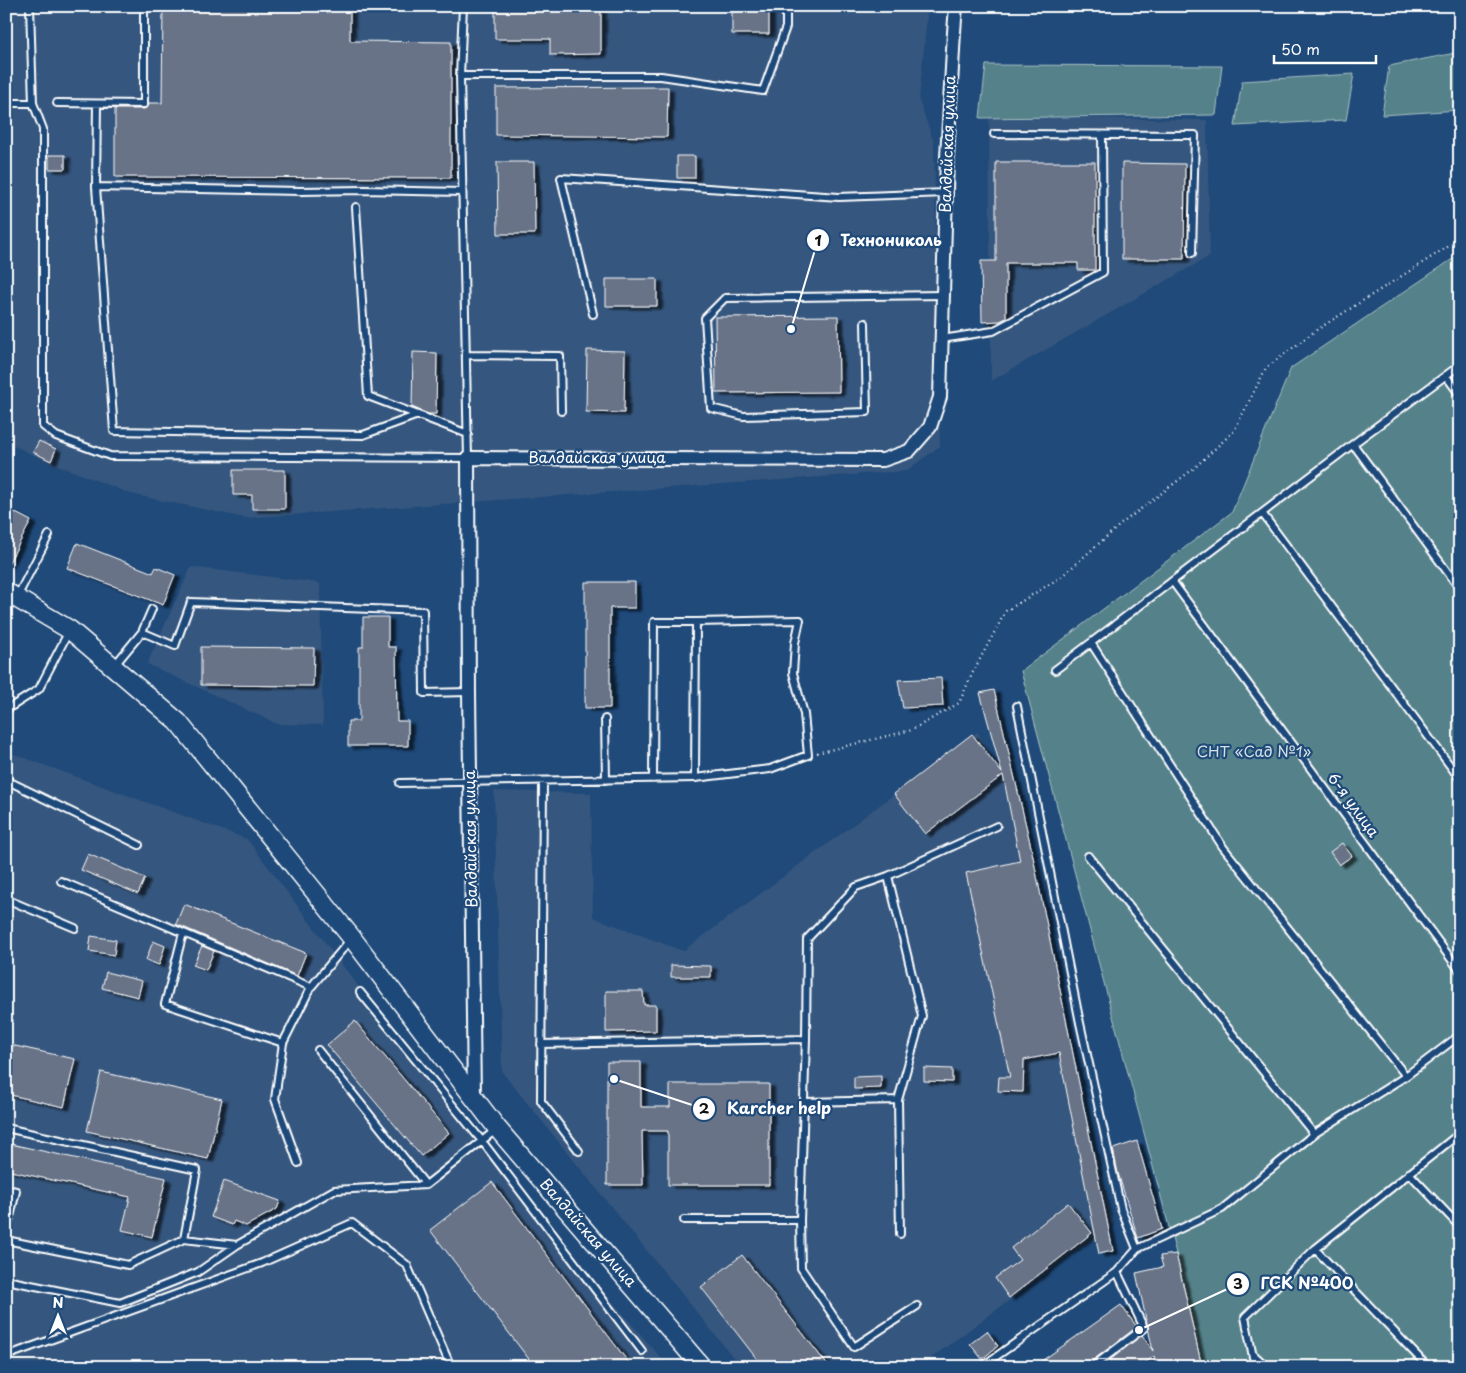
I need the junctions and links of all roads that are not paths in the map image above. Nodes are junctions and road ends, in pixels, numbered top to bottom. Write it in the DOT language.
graph roads {
  1 [pos="30,6"];
  2 [pos="144,6"];
  3 [pos="463,6"];
  4 [pos="786,6"];
  5 [pos="956,6"];
  6 [pos="460,76"];
  7 [pos="6,103"];
  8 [pos="34,103"];
  9 [pos="57,103"];
  10 [pos="97,104"];
  11 [pos="994,134"];
  12 [pos="1102,135"];
  13 [pos="96,187"];
  14 [pos="462,192"];
  15 [pos="946,194"];
  16 [pos="356,207"];
  17 [pos="1192,254"];
  18 [pos="943,295"];
  19 [pos="593,314"];
  20 [pos="865,323"];
  21 [pos="942,339"];
  22 [pos="466,355"];
  23 [pos="1460,365"];
  24 [pos="1446,376"];
  25 [pos="1460,395"];
  26 [pos="561,411"];
  27 [pos="418,415"];
  28 [pos="468,434"];
  29 [pos="1353,444"];
  30 [pos="468,458"];
  31 [pos="1262,513"];
  32 [pos="49,535"];
  33 [pos="1172,581"];
  34 [pos="1460,589"];
  35 [pos="12,595"];
  36 [pos="152,609"];
  37 [pos="696,622"];
  38 [pos="70,630"];
  39 [pos="142,632"];
  40 [pos="1091,643"];
  41 [pos="113,666"];
  42 [pos="1055,670"];
  43 [pos="469,692"];
  44 [pos="1017,706"];
  45 [pos="6,710"];
  46 [pos="605,719"];
  47 [pos="695,778"];
  48 [pos="653,779"];
  49 [pos="1460,779"];
  50 [pos="6,780"];
  51 [pos="606,780"];
  52 [pos="543,781"];
  53 [pos="471,782"];
  54 [pos="400,783"];
  55 [pos="997,826"];
  56 [pos="139,845"];
  57 [pos="1088,856"];
  58 [pos="888,876"];
  59 [pos="61,881"];
  60 [pos="6,899"];
  61 [pos="75,928"];
  62 [pos="183,934"];
  63 [pos="352,938"];
  64 [pos="1460,971"];
  65 [pos="311,987"];
  66 [pos="360,992"];
  67 [pos="1460,1035"];
  68 [pos="806,1039"];
  69 [pos="283,1043"];
  70 [pos="541,1044"];
  71 [pos="318,1050"];
  72 [pos="1406,1076"];
  73 [pos="474,1098"];
  74 [pos="898,1100"];
  75 [pos="804,1102"];
  76 [pos="6,1128"];
  77 [pos="497,1128"];
  78 [pos="1460,1133"];
  79 [pos="1314,1134"];
  80 [pos="482,1141"];
  81 [pos="578,1151"];
  82 [pos="298,1163"];
  83 [pos="1410,1173"];
  84 [pos="426,1185"];
  85 [pos="6,1189"];
  86 [pos="684,1220"];
  87 [pos="800,1220"];
  88 [pos="1460,1227"];
  89 [pos="6,1234"];
  90 [pos="900,1234"];
  91 [pos="184,1239"];
  92 [pos="6,1240"];
  93 [pos="237,1245"];
  94 [pos="1315,1248"];
  95 [pos="1137,1250"];
  96 [pos="1117,1272"];
  97 [pos="6,1280"];
  98 [pos="917,1306"];
  99 [pos="642,1351"];
  100 [pos="1253,1354"];
  101 [pos="6,1356"];
  102 [pos="451,1367"];
  103 [pos="702,1367"];
  104 [pos="981,1367"];
  105 [pos="1092,1367"];
  106 [pos="1255,1367"];
  107 [pos="1267,1367"];
  108 [pos="1428,1367"];
  1 -- 8 [label="lane"];
  2 -- 10 [label="lane"];
  3 -- 6 [label="lane"];
  4 -- 6 [label="lane"];
  5 -- 15 [label="street, Валдайская улица"];
  6 -- 14 [label="lane"];
  7 -- 8 [label="lane"];
  8 -- 30 [label="lane"];
  9 -- 10 [label="lane"];
  10 -- 13 [label="lane"];
  11 -- 12 [label="lane"];
  12 -- 17 [label="lane"];
  12 -- 21 [label="lane"];
  13 -- 14 [label="lane"];
  13 -- 27 [label="lane"];
  14 -- 22 [label="lane"];
  15 -- 18 [label="street, Валдайская улица"];
  15 -- 19 [label="lane"];
  16 -- 27 [label="lane"];
  18 -- 20 [label="lane"];
  18 -- 21 [label="street, Валдайская улица"];
  21 -- 30 [label="street, Валдайская улица"];
  22 -- 26 [label="lane"];
  22 -- 28 [label="lane"];
  23 -- 24 [label="lane"];
  24 -- 25 [label="lane"];
  24 -- 29 [label="lane"];
  27 -- 28 [label="lane"];
  28 -- 30 [label="lane"];
  29 -- 31 [label="lane"];
  29 -- 34 [label="lane"];
  30 -- 43 [label="street, Валдайская улица"];
  31 -- 33 [label="lane"];
  31 -- 49 [label="lane"];
  32 -- 35 [label="lane"];
  33 -- 40 [label="lane"];
  33 -- 64 [label="lane, 6-я улица"];
  35 -- 38 [label="street, Валдайская улица"];
  36 -- 39 [label="lane"];
  37 -- 47 [label="lane"];
  37 -- 47 [label="lane"];
  37 -- 48 [label="lane"];
  38 -- 41 [label="street, Валдайская улица"];
  38 -- 45 [label="lane"];
  39 -- 41 [label="lane"];
  39 -- 43 [label="lane"];
  40 -- 42 [label="lane"];
  40 -- 72 [label="lane"];
  41 -- 63 [label="street, Валдайская улица"];
  43 -- 53 [label="street, Валдайская улица"];
  44 -- 95 [label="lane"];
  46 -- 51 [label="lane"];
  47 -- 48 [label="lane"];
  48 -- 51 [label="lane"];
  50 -- 56 [label="lane"];
  51 -- 52 [label="lane"];
  52 -- 53 [label="lane"];
  52 -- 70 [label="lane"];
  53 -- 54 [label="lane"];
  53 -- 73 [label="street, Валдайская улица"];
  55 -- 58 [label="lane"];
  57 -- 79 [label="lane"];
  58 -- 68 [label="lane"];
  58 -- 74 [label="lane"];
  59 -- 62 [label="lane"];
  60 -- 61 [label="lane"];
  62 -- 65 [label="lane"];
  62 -- 69 [label="lane"];
  63 -- 65 [label="lane"];
  63 -- 73 [label="street, Валдайская улица"];
  65 -- 69 [label="lane"];
  66 -- 80 [label="lane"];
  67 -- 72 [label="lane"];
  68 -- 70 [label="lane"];
  68 -- 75 [label="lane"];
  69 -- 82 [label="lane"];
  70 -- 81 [label="lane"];
  71 -- 84 [label="lane"];
  72 -- 79 [label="lane"];
  73 -- 77 [label="street, Валдайская улица"];
  74 -- 75 [label="lane"];
  74 -- 90 [label="lane"];
  75 -- 87 [label="lane"];
  76 -- 91 [label="lane"];
  77 -- 80 [label="lane"];
  77 -- 103 [label="street, Валдайская улица"];
  78 -- 83 [label="lane"];
  79 -- 95 [label="lane"];
  80 -- 84 [label="lane"];
  80 -- 99 [label="lane"];
  83 -- 88 [label="lane"];
  83 -- 94 [label="lane"];
  84 -- 93 [label="lane"];
  85 -- 89 [label="lane"];
  86 -- 87 [label="lane"];
  87 -- 98 [label="lane"];
  91 -- 92 [label="lane"];
  91 -- 93 [label="lane"];
  93 -- 97 [label="lane"];
  94 -- 100 [label="lane"];
  94 -- 108 [label="lane"];
  95 -- 96 [label="lane"];
  96 -- 104 [label="lane"];
  96 -- 105 [label="lane"];
  100 -- 106 [label="lane"];
  100 -- 107 [label="lane"];
  101 -- 102 [label="lane"];
}
